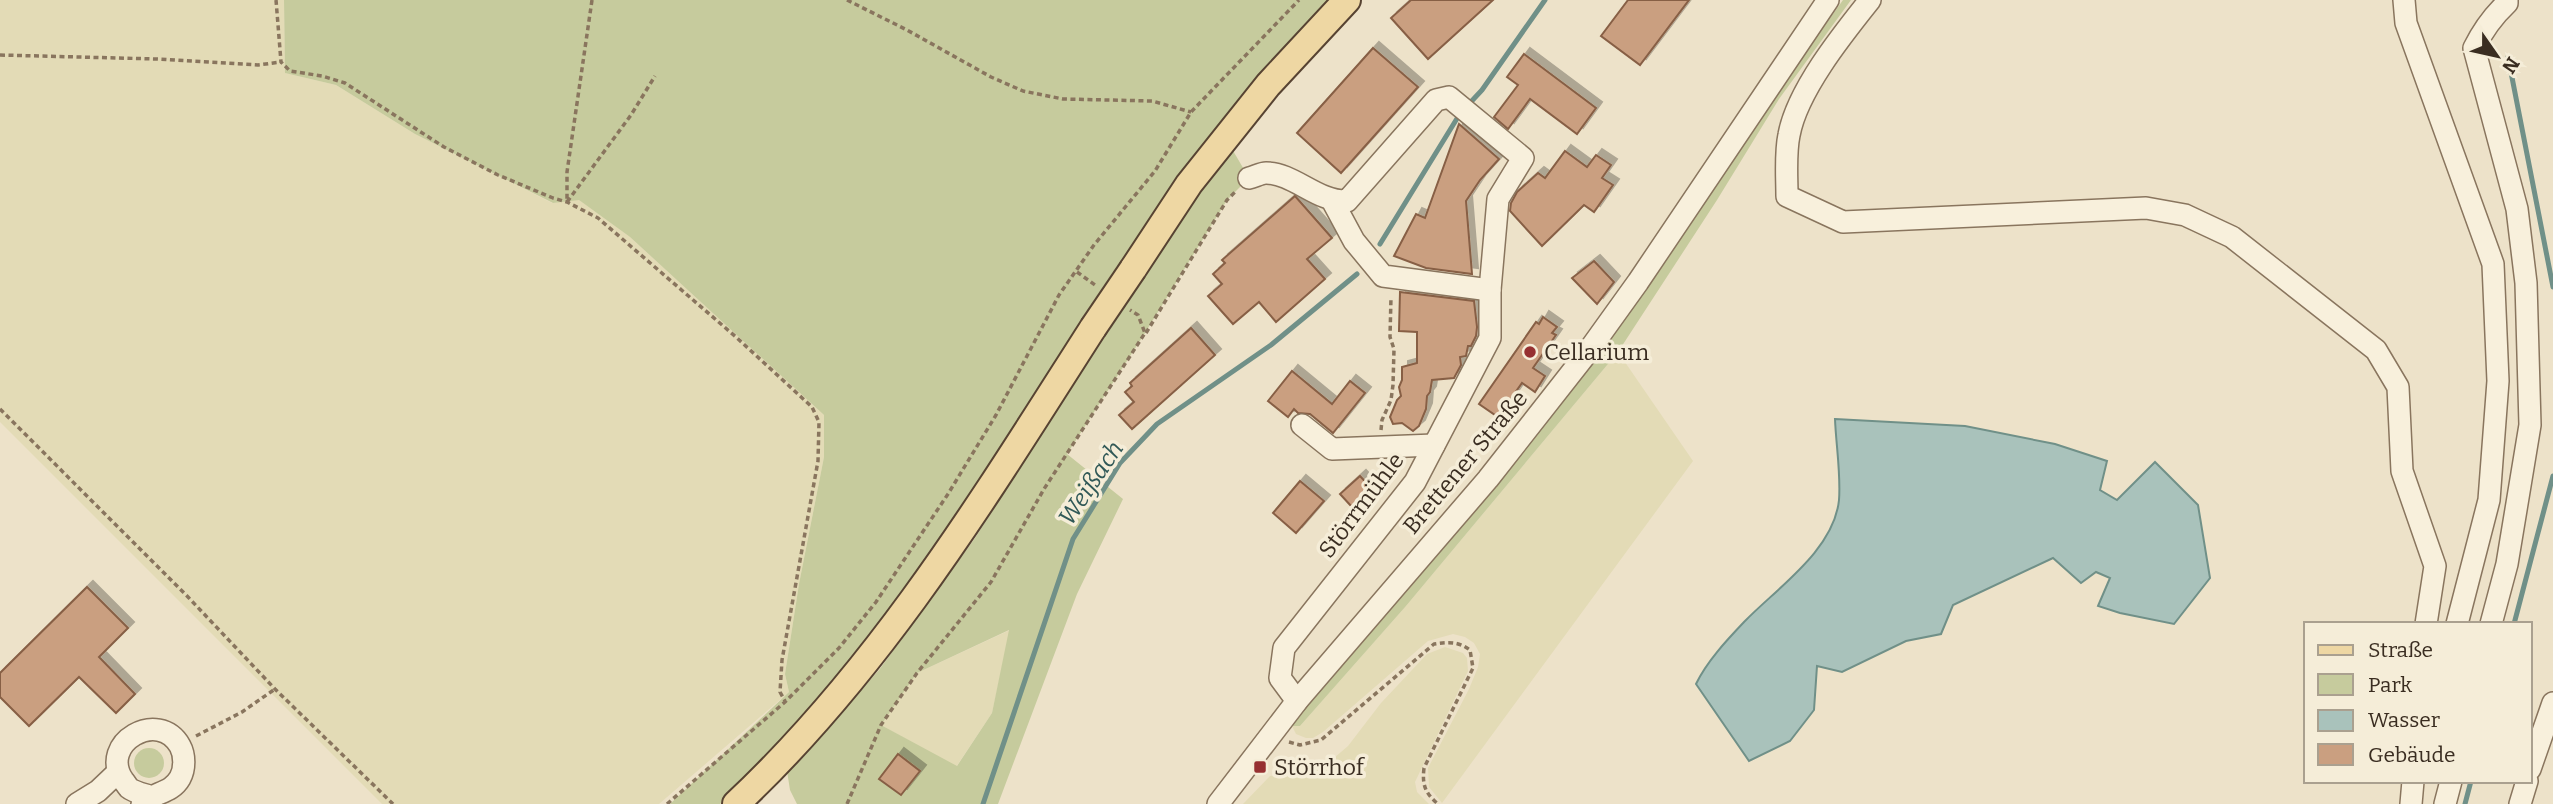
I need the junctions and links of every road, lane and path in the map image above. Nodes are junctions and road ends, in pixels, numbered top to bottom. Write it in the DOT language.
graph roads {
  1 [pos="275,0"];
  2 [pos="592,0"];
  3 [pos="847,0"];
  4 [pos="1299,0"];
  5 [pos="1347,0"];
  6 [pos="1828,0"];
  7 [pos="1870,0"];
  8 [pos="2404,0"];
  9 [pos="2507,0"];
  10 [pos="0,55"];
  11 [pos="281,62"];
  12 [pos="655,76"];
  13 [pos="1191,112"];
  14 [pos="1250,178"];
  15 [pos="567,202"];
  16 [pos="1333,202"];
  17 [pos="1077,272"];
  18 [pos="1392,277"];
  19 [pos="1097,286"];
  20 [pos="1490,290"];
  21 [pos="1128,308"];
  22 [pos="1145,333"];
  23 [pos="0,409"];
  24 [pos="1302,425"];
  25 [pos="1434,445"];
  26 [pos="1382,446"];
  27 [pos="2426,622"];
  28 [pos="2458,622"];
  29 [pos="2492,622"];
  30 [pos="275,689"];
  31 [pos="1297,701"];
  32 [pos="785,702"];
  33 [pos="2553,703"];
  34 [pos="1273,731"];
  35 [pos="180,745"];
  36 [pos="2532,763"];
  37 [pos="118,772"];
  38 [pos="2413,783"];
  39 [pos="2450,783"];
  40 [pos="2526,783"];
  41 [pos="145,800"];
  42 [pos="77,804"];
  43 [pos="393,804"];
  44 [pos="667,804"];
  45 [pos="736,804"];
  46 [pos="847,804"];
  47 [pos="1218,804"];
  48 [pos="1438,804"];
  49 [pos="2411,804"];
  50 [pos="2445,804"];
  51 [pos="2520,804"];
  1 -- 11 [label="path"];
  2 -- 15 [label="path"];
  3 -- 13 [label="path"];
  4 -- 13 [label="path"];
  5 -- 45 [label="main road, bridge"];
  6 -- 31 [label="street, Brettener Straße"];
  7 -- 27 [label="street"];
  8 -- 28 [label="street"];
  9 -- 29 [label="street"];
  10 -- 11 [label="path"];
  11 -- 15 [label="path"];
  12 -- 15 [label="path"];
  13 -- 17 [label="path"];
  14 -- 16 [label="street"];
  14 -- 22 [label="path"];
  15 -- 32 [label="path"];
  16 -- 18 [label="street"];
  16 -- 20 [label="street, Störrmühle"];
  17 -- 19 [label="path"];
  17 -- 32 [label="path"];
  18 -- 20 [label="street"];
  18 -- 26 [label="path"];
  20 -- 25 [label="street, Störrmühle"];
  21 -- 22 [label="path"];
  22 -- 46 [label="path"];
  23 -- 30 [label="path"];
  24 -- 26 [label="street"];
  25 -- 26 [label="street"];
  25 -- 31 [label="street, Störrmühle"];
  30 -- 35 [label="path"];
  30 -- 43 [label="path"];
  31 -- 34 [label="street, Brettener Straße"];
  32 -- 44 [label="path"];
  33 -- 36 [label="street"];
  34 -- 47 [label="street, Brettener Straße"];
  34 -- 48 [label="path"];
  35 -- 37 [label="street"];
  35 -- 41 [label="street"];
  37 -- 41 [label="street"];
  37 -- 42 [label="street"];
  38 -- 49 [label="street"];
  39 -- 50 [label="street"];
  40 -- 51 [label="street"];
}
